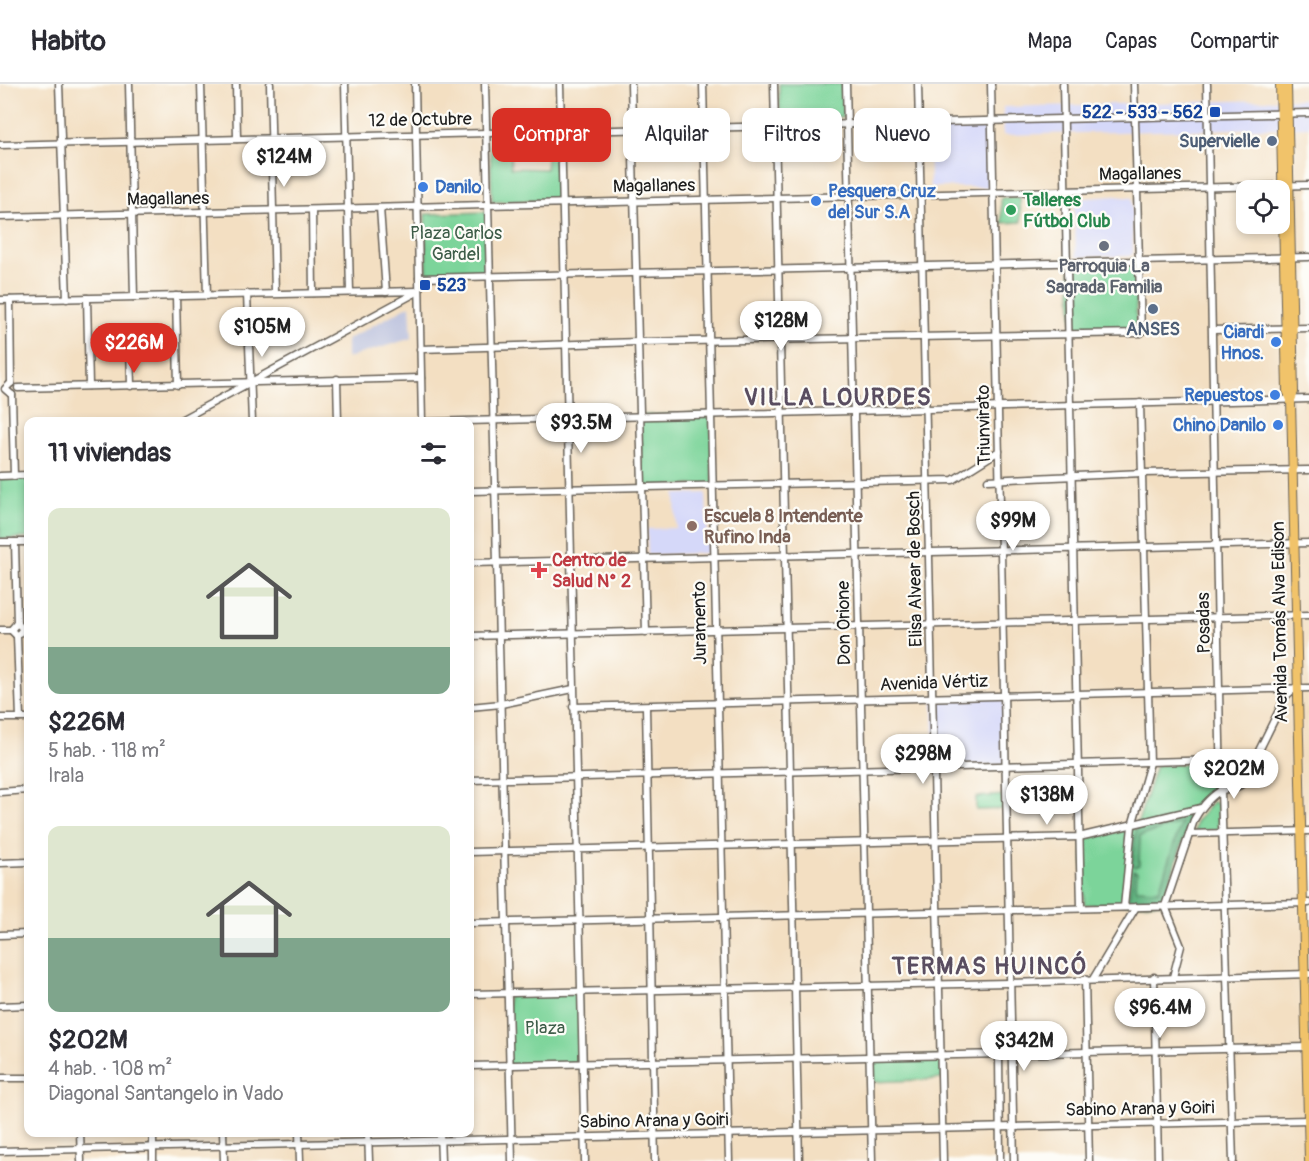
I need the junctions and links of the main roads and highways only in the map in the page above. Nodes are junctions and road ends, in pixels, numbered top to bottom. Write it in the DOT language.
graph roads {
  1 [pos="1280,84"];
  2 [pos="1287,84"];
  3 [pos="1284,114"];
  4 [pos="1305,903"];
  5 [pos="1306,974"];
  6 [pos="1307,1047"];
  7 [pos="1308,1120"];
  8 [pos="1309,1161"];
  1 -- 3 [label="main road, Avenida Tomás Alva Edison"];
  2 -- 3 [label="main road, Avenida Tomás Alva Edison"];
  3 -- 4 [label="main road, Avenida Tomás Alva Edison"];
  4 -- 5 [label="main road, Avenida Tomás Alva Edison"];
  5 -- 6 [label="main road, Avenida Tomás Alva Edison"];
  6 -- 7 [label="main road, Avenida Tomás Alva Edison"];
  7 -- 8 [label="main road, Avenida Tomás Alva Edison"];
}
